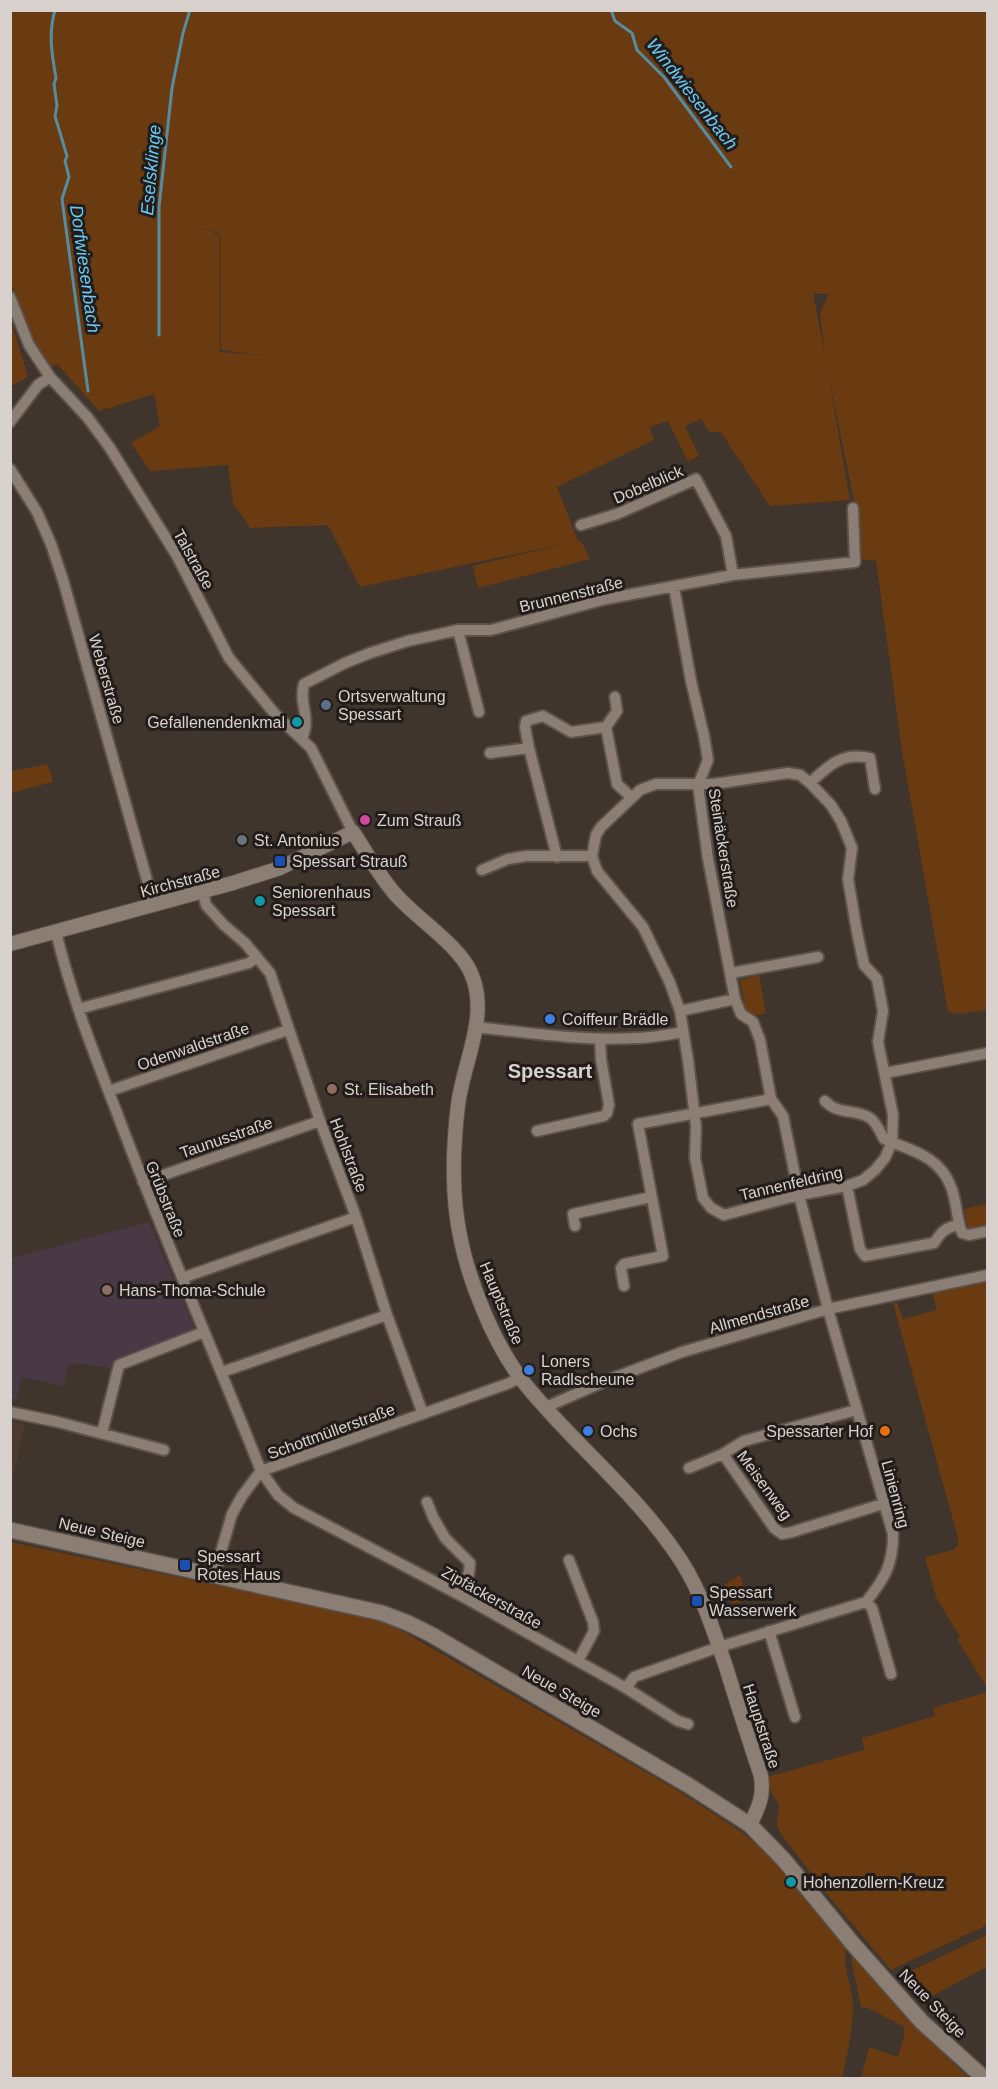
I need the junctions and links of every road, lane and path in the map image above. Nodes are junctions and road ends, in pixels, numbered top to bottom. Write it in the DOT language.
graph roads {
  1 [pos="10,297"];
  2 [pos="50,377"];
  3 [pos="10,422"];
  4 [pos="10,469"];
  5 [pos="853,508"];
  6 [pos="581,525"];
  7 [pos="733,575"];
  8 [pos="674,587"];
  9 [pos="458,630"];
  10 [pos="615,697"];
  11 [pos="479,712"];
  12 [pos="606,727"];
  13 [pos="302,739"];
  14 [pos="529,748"];
  15 [pos="490,753"];
  16 [pos="810,783"];
  17 [pos="698,785"];
  18 [pos="875,789"];
  19 [pos="631,797"];
  20 [pos="352,832"];
  21 [pos="592,856"];
  22 [pos="557,857"];
  23 [pos="483,870"];
  24 [pos="203,891"];
  25 [pos="154,905"];
  26 [pos="56,933"];
  27 [pos="10,944"];
  28 [pos="257,957"];
  29 [pos="818,957"];
  30 [pos="731,973"];
  31 [pos="735,999"];
  32 [pos="78,1009"];
  33 [pos="680,1011"];
  34 [pos="475,1027"];
  35 [pos="288,1030"];
  36 [pos="682,1032"];
  37 [pos="600,1039"];
  38 [pos="987,1053"];
  39 [pos="885,1073"];
  40 [pos="109,1091"];
  41 [pos="771,1099"];
  42 [pos="825,1101"];
  43 [pos="694,1113"];
  44 [pos="320,1121"];
  45 [pos="537,1131"];
  46 [pos="892,1142"];
  47 [pos="143,1182"];
  48 [pos="847,1186"];
  49 [pos="799,1195"];
  50 [pos="651,1197"];
  51 [pos="356,1217"];
  52 [pos="959,1225"];
  53 [pos="575,1226"];
  54 [pos="987,1231"];
  55 [pos="987,1275"];
  56 [pos="182,1278"];
  57 [pos="624,1286"];
  58 [pos="828,1309"];
  59 [pos="387,1315"];
  60 [pos="204,1332"];
  61 [pos="222,1372"];
  62 [pos="520,1378"];
  63 [pos="546,1407"];
  64 [pos="856,1410"];
  65 [pos="10,1412"];
  66 [pos="423,1414"];
  67 [pos="102,1433"];
  68 [pos="164,1450"];
  69 [pos="723,1454"];
  70 [pos="689,1468"];
  71 [pos="261,1471"];
  72 [pos="427,1502"];
  73 [pos="886,1503"];
  74 [pos="10,1530"];
  75 [pos="569,1560"];
  76 [pos="214,1576"];
  77 [pos="458,1594"];
  78 [pos="866,1602"];
  79 [pos="769,1631"];
  80 [pos="719,1647"];
  81 [pos="578,1661"];
  82 [pos="891,1674"];
  83 [pos="626,1688"];
  84 [pos="795,1717"];
  85 [pos="688,1724"];
  86 [pos="750,1825"];
  87 [pos="984,2079"];
  1 -- 2 [label="street, Talstraße"];
  2 -- 3 [label="street"];
  2 -- 13 [label="street, Talstraße"];
  4 -- 25 [label="street, Weberstraße"];
  5 -- 7 [label="street, Brunnenstraße"];
  6 -- 7 [label="street, Dobelblick"];
  7 -- 8 [label="street, Brunnenstraße"];
  8 -- 9 [label="street, Brunnenstraße"];
  8 -- 17 [label="street, Steinäckerstraße"];
  9 -- 11 [label="street"];
  9 -- 13 [label="street, Brunnenstraße"];
  10 -- 12 [label="street"];
  12 -- 14 [label="street"];
  12 -- 19 [label="street"];
  13 -- 20 [label="street, Talstraße"];
  14 -- 15 [label="street"];
  14 -- 22 [label="street"];
  16 -- 17 [label="street, Tannenfeldring"];
  16 -- 18 [label="street"];
  16 -- 39 [label="street, Tannenfeldring"];
  17 -- 19 [label="street, Tannenfeldring"];
  17 -- 30 [label="street, Steinäckerstraße"];
  19 -- 21 [label="street, Tannenfeldring"];
  20 -- 24 [label="street, Kirchstraße"];
  20 -- 34 [label="street, Hauptstraße"];
  21 -- 22 [label="street"];
  21 -- 33 [label="street, Tannenfeldring"];
  22 -- 23 [label="street"];
  24 -- 25 [label="street, Kirchstraße"];
  24 -- 28 [label="street, Hohlstraße"];
  25 -- 26 [label="street, Kirchstraße"];
  26 -- 27 [label="street, Kirchstraße"];
  26 -- 32 [label="street, Grübstraße"];
  28 -- 32 [label="street"];
  28 -- 35 [label="street, Hohlstraße"];
  29 -- 30 [label="street"];
  30 -- 31 [label="street, Steinäckerstraße"];
  31 -- 33 [label="street"];
  31 -- 41 [label="street, Steinäckerstraße"];
  32 -- 40 [label="street, Grübstraße"];
  33 -- 36 [label="street, Tannenfeldring"];
  34 -- 37 [label="street"];
  34 -- 62 [label="street, Hauptstraße"];
  35 -- 40 [label="street, Odenwaldstraße"];
  35 -- 44 [label="street, Hohlstraße"];
  36 -- 37 [label="street"];
  36 -- 43 [label="street, Tannenfeldring"];
  37 -- 45 [label="street"];
  38 -- 39 [label="street"];
  39 -- 46 [label="street, Tannenfeldring"];
  40 -- 47 [label="street, Grübstraße"];
  41 -- 43 [label="street"];
  41 -- 49 [label="street, Steinäckerstraße"];
  42 -- 46 [label="street"];
  43 -- 49 [label="street, Tannenfeldring"];
  43 -- 50 [label="street"];
  44 -- 47 [label="street, Taunusstraße"];
  44 -- 51 [label="street, Hohlstraße"];
  46 -- 48 [label="street, Tannenfeldring"];
  46 -- 52 [label="street"];
  47 -- 56 [label="street, Grübstraße"];
  48 -- 49 [label="street, Tannenfeldring"];
  48 -- 52 [label="street"];
  49 -- 58 [label="street, Steinäckerstraße"];
  50 -- 53 [label="street"];
  50 -- 57 [label="street"];
  51 -- 56 [label="street"];
  51 -- 59 [label="street, Hohlstraße"];
  52 -- 54 [label="street"];
  55 -- 58 [label="street, Allmendstraße"];
  56 -- 60 [label="street, Grübstraße"];
  58 -- 63 [label="street, Allmendstraße"];
  58 -- 64 [label="street, Linienring"];
  59 -- 61 [label="street"];
  59 -- 66 [label="street, Hohlstraße"];
  60 -- 61 [label="street, Grübstraße"];
  60 -- 67 [label="street"];
  61 -- 71 [label="street, Grübstraße"];
  62 -- 63 [label="street, Hauptstraße"];
  62 -- 66 [label="street, Schottmüllerstraße"];
  63 -- 80 [label="street, Hauptstraße"];
  64 -- 69 [label="street"];
  64 -- 73 [label="street, Linienring"];
  65 -- 67 [label="street"];
  66 -- 71 [label="street, Schottmüllerstraße"];
  67 -- 68 [label="street"];
  69 -- 70 [label="street"];
  69 -- 73 [label="street, Meisenweg"];
  71 -- 76 [label="street, Schottmüllerstraße"];
  71 -- 77 [label="street, Zipfäckerstraße"];
  72 -- 77 [label="street"];
  73 -- 78 [label="street, Linienring"];
  74 -- 76 [label="main road, Neue Steige"];
  75 -- 81 [label="street"];
  76 -- 86 [label="main road, Neue Steige"];
  77 -- 81 [label="street, Zipfäckerstraße"];
  78 -- 79 [label="street"];
  78 -- 82 [label="street"];
  79 -- 80 [label="street"];
  79 -- 84 [label="street"];
  80 -- 83 [label="street"];
  80 -- 86 [label="street, Hauptstraße"];
  81 -- 83 [label="street, Zipfäckerstraße"];
  83 -- 85 [label="street, Zipfäckerstraße"];
  86 -- 87 [label="main road, Neue Steige"];
}
